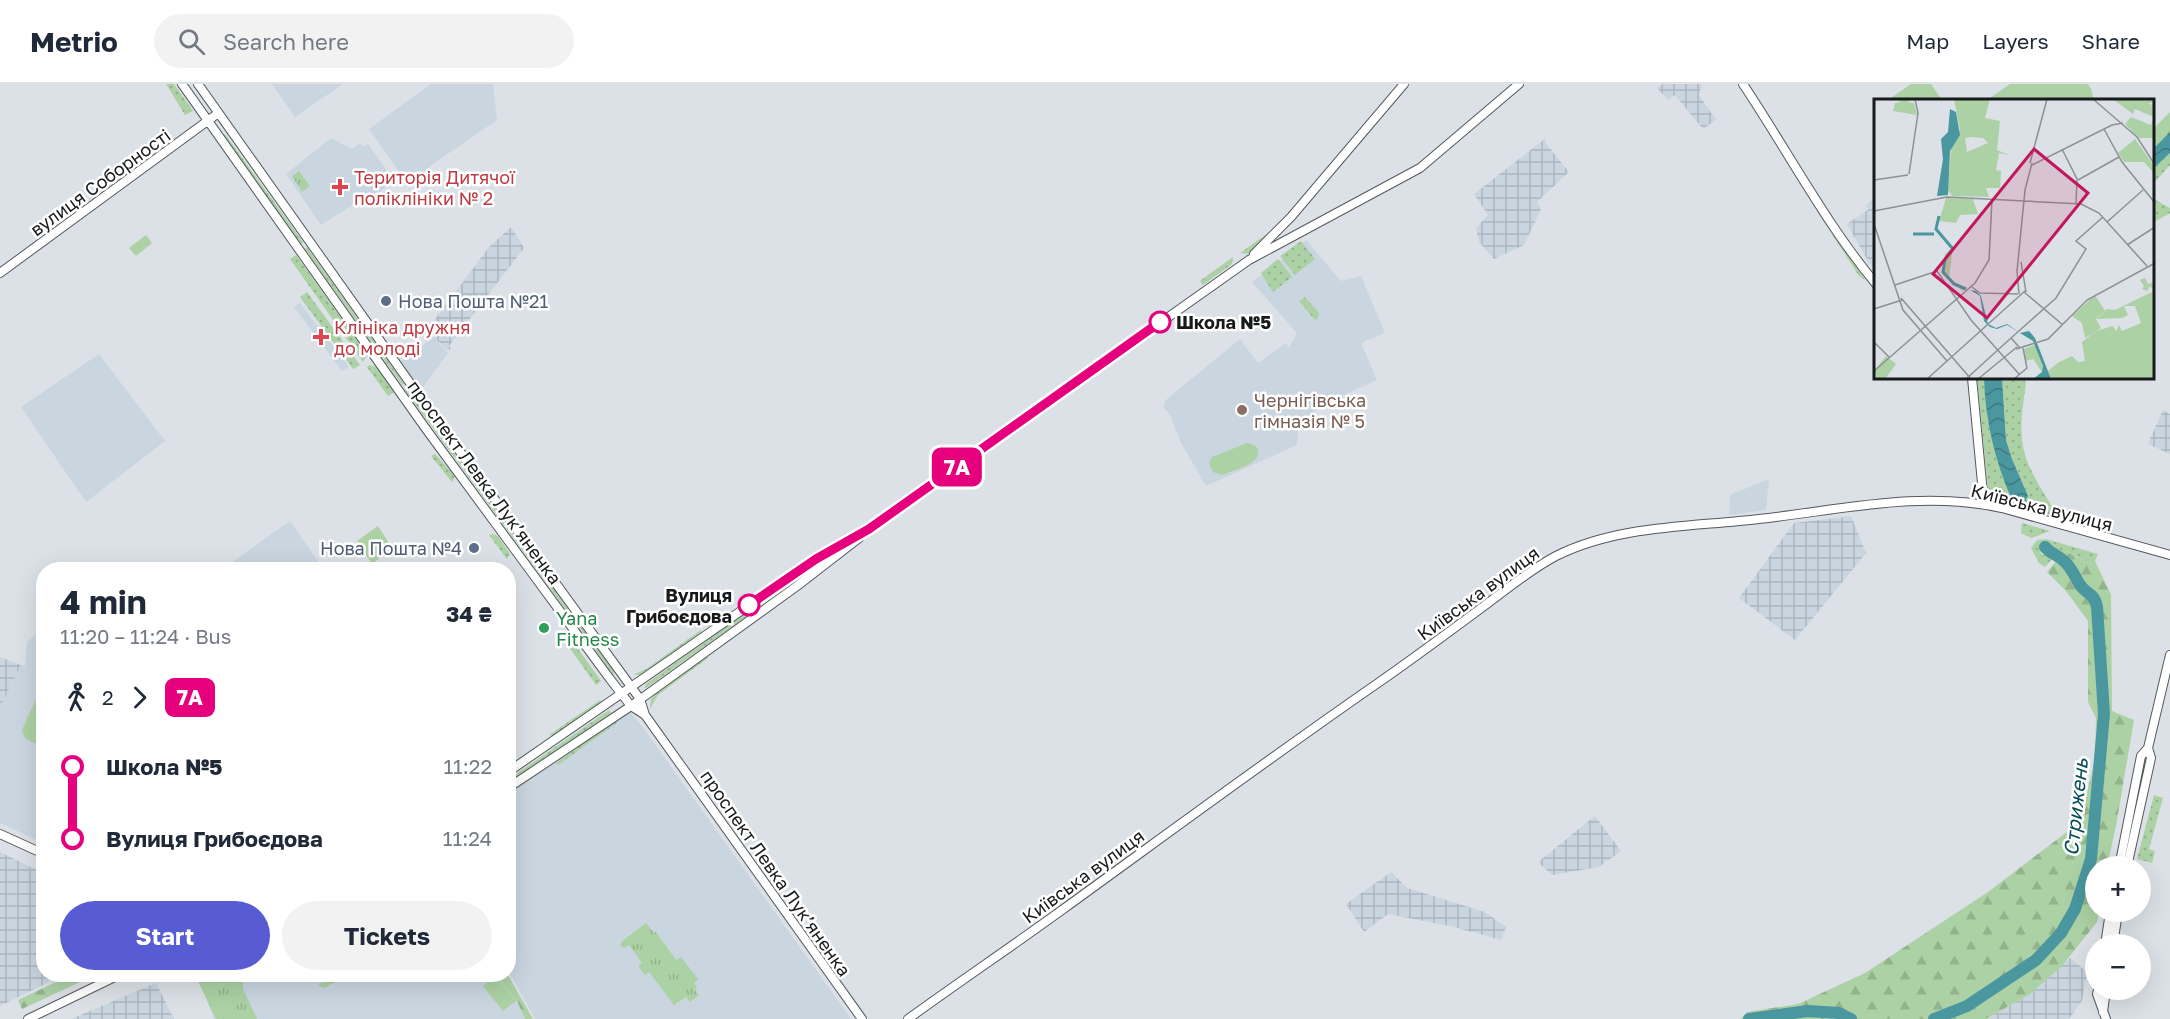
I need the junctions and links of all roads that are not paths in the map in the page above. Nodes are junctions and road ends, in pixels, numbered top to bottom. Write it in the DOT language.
graph roads {
  1 [pos="182,84"];
  2 [pos="198,84"];
  3 [pos="1404,84"];
  4 [pos="1519,84"];
  5 [pos="1743,84"];
  6 [pos="217,114"];
  7 [pos="207,122"];
  8 [pos="1291,218"];
  9 [pos="1302,231"];
  10 [pos="1249,260"];
  11 [pos="0,273"];
  12 [pos="1874,281"];
  13 [pos="1972,380"];
  14 [pos="1984,504"];
  15 [pos="869,529"];
  16 [pos="2170,555"];
  17 [pos="801,569"];
  18 [pos="808,578"];
  19 [pos="2170,655"];
  20 [pos="632,688"];
  21 [pos="622,694"];
  22 [pos="640,699"];
  23 [pos="631,706"];
  24 [pos="645,715"];
  25 [pos="2148,748"];
  26 [pos="516,767"];
  27 [pos="516,783"];
  28 [pos="0,834"];
  29 [pos="36,850"];
  30 [pos="2121,856"];
  31 [pos="2129,856"];
  32 [pos="105,982"];
  33 [pos="2099,1000"];
  34 [pos="2105,1000"];
  35 [pos="2104,1016"];
  36 [pos="28,1019"];
  37 [pos="862,1019"];
  38 [pos="908,1019"];
  1 -- 7 [label="main road, проспект Левка Лукʼяненка"];
  2 -- 6 [label="main road, проспект Левка Лукʼяненка"];
  3 -- 8 [label="main road"];
  4 -- 9 [label="main road"];
  5 -- 12 [label="main road"];
  6 -- 7 [label="main road, вулиця Соборності"];
  6 -- 20 [label="main road, проспект Левка Лукʼяненка"];
  7 -- 11 [label="main road, вулиця Соборності"];
  7 -- 21 [label="main road, проспект Левка Лукʼяненка"];
  8 -- 9 [label="main road"];
  8 -- 10 [label="main road"];
  9 -- 10 [label="main road"];
  10 -- 15 [label="main road"];
  13 -- 14 [label="main road"];
  14 -- 16 [label="main road, Київська вулиця"];
  14 -- 38 [label="main road, Київська вулиця"];
  15 -- 17 [label="main road"];
  15 -- 18 [label="main road"];
  17 -- 18 [label="main road"];
  17 -- 20 [label="main road"];
  18 -- 22 [label="main road"];
  19 -- 25 [label="main road"];
  20 -- 21 [label="main road"];
  20 -- 22 [label="main road, проспект Левка Лукʼяненка"];
  21 -- 23 [label="main road, проспект Левка Лукʼяненка"];
  21 -- 26 [label="main road"];
  22 -- 23 [label="main road"];
  22 -- 24 [label="main road, проспект Левка Лукʼяненка"];
  23 -- 24 [label="main road, проспект Левка Лукʼяненка"];
  23 -- 27 [label="main road"];
  24 -- 37 [label="main road, проспект Левка Лукʼяненка"];
  25 -- 30 [label="main road"];
  25 -- 31 [label="main road"];
  28 -- 29 [label="main road"];
  32 -- 36 [label="main road"];
  33 -- 35 [label="main road"];
  34 -- 35 [label="main road"];
}
